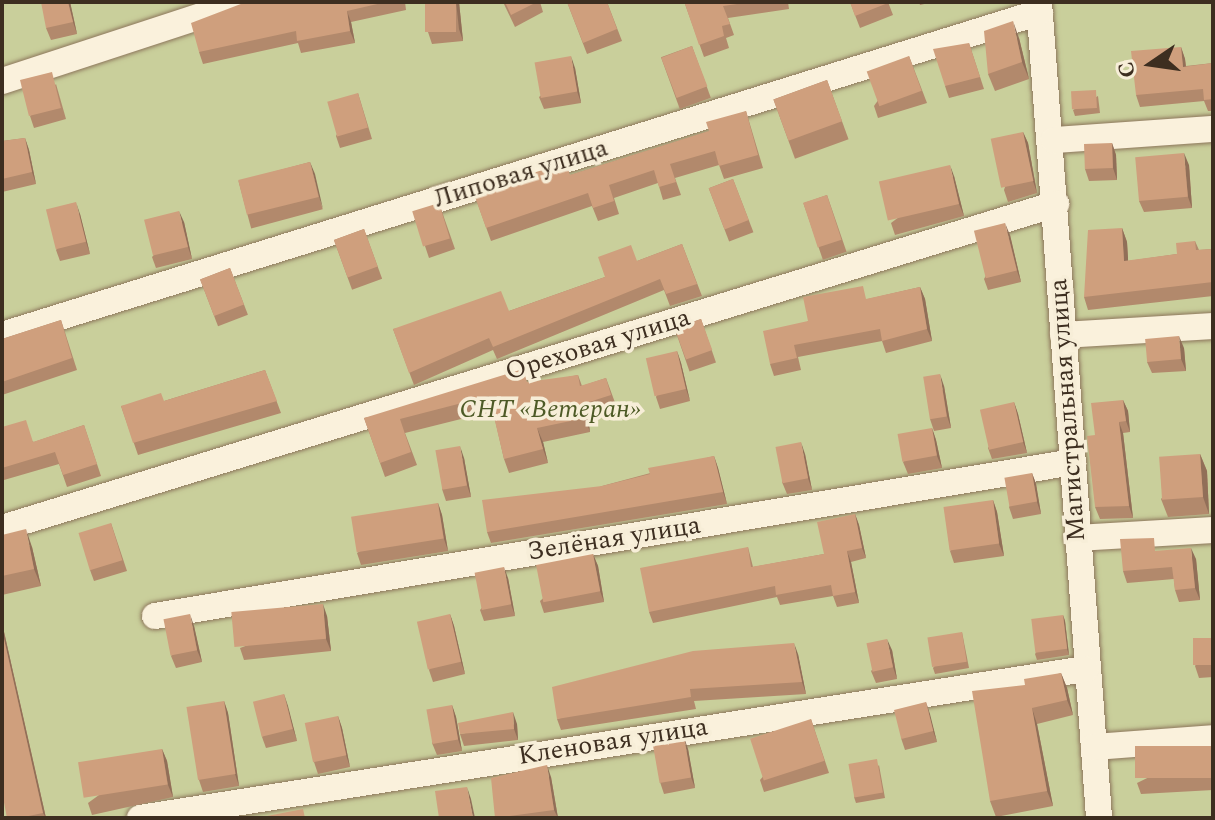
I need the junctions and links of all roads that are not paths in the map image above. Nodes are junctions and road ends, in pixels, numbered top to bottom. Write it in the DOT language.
graph roads {
  1 [pos="244,2"];
  2 [pos="1040,7"];
  3 [pos="2,81"];
  4 [pos="1213,129"];
  5 [pos="1054,140"];
  6 [pos="1056,204"];
  7 [pos="1213,326"];
  8 [pos="2,335"];
  9 [pos="1063,335"];
  10 [pos="1073,462"];
  11 [pos="2,528"];
  12 [pos="1213,530"];
  13 [pos="1077,538"];
  14 [pos="155,616"];
  15 [pos="1085,669"];
  16 [pos="1213,738"];
  17 [pos="1094,747"];
  18 [pos="140,818"];
  19 [pos="1099,818"];
  1 -- 3 [label="street"];
  2 -- 5 [label="street, Магистральная улица"];
  2 -- 8 [label="street, Липовая улица"];
  4 -- 5 [label="street"];
  5 -- 6 [label="street, Магистральная улица"];
  6 -- 9 [label="street, Магистральная улица"];
  6 -- 11 [label="street, Ореховая улица"];
  7 -- 9 [label="street"];
  9 -- 10 [label="street, Магистральная улица"];
  10 -- 13 [label="street, Магистральная улица"];
  10 -- 14 [label="street, Зелёная улица"];
  12 -- 13 [label="street"];
  13 -- 15 [label="street, Магистральная улица"];
  15 -- 17 [label="street, Магистральная улица"];
  15 -- 18 [label="street, Кленовая улица"];
  16 -- 17 [label="street"];
  17 -- 19 [label="street, Магистральная улица"];
}
